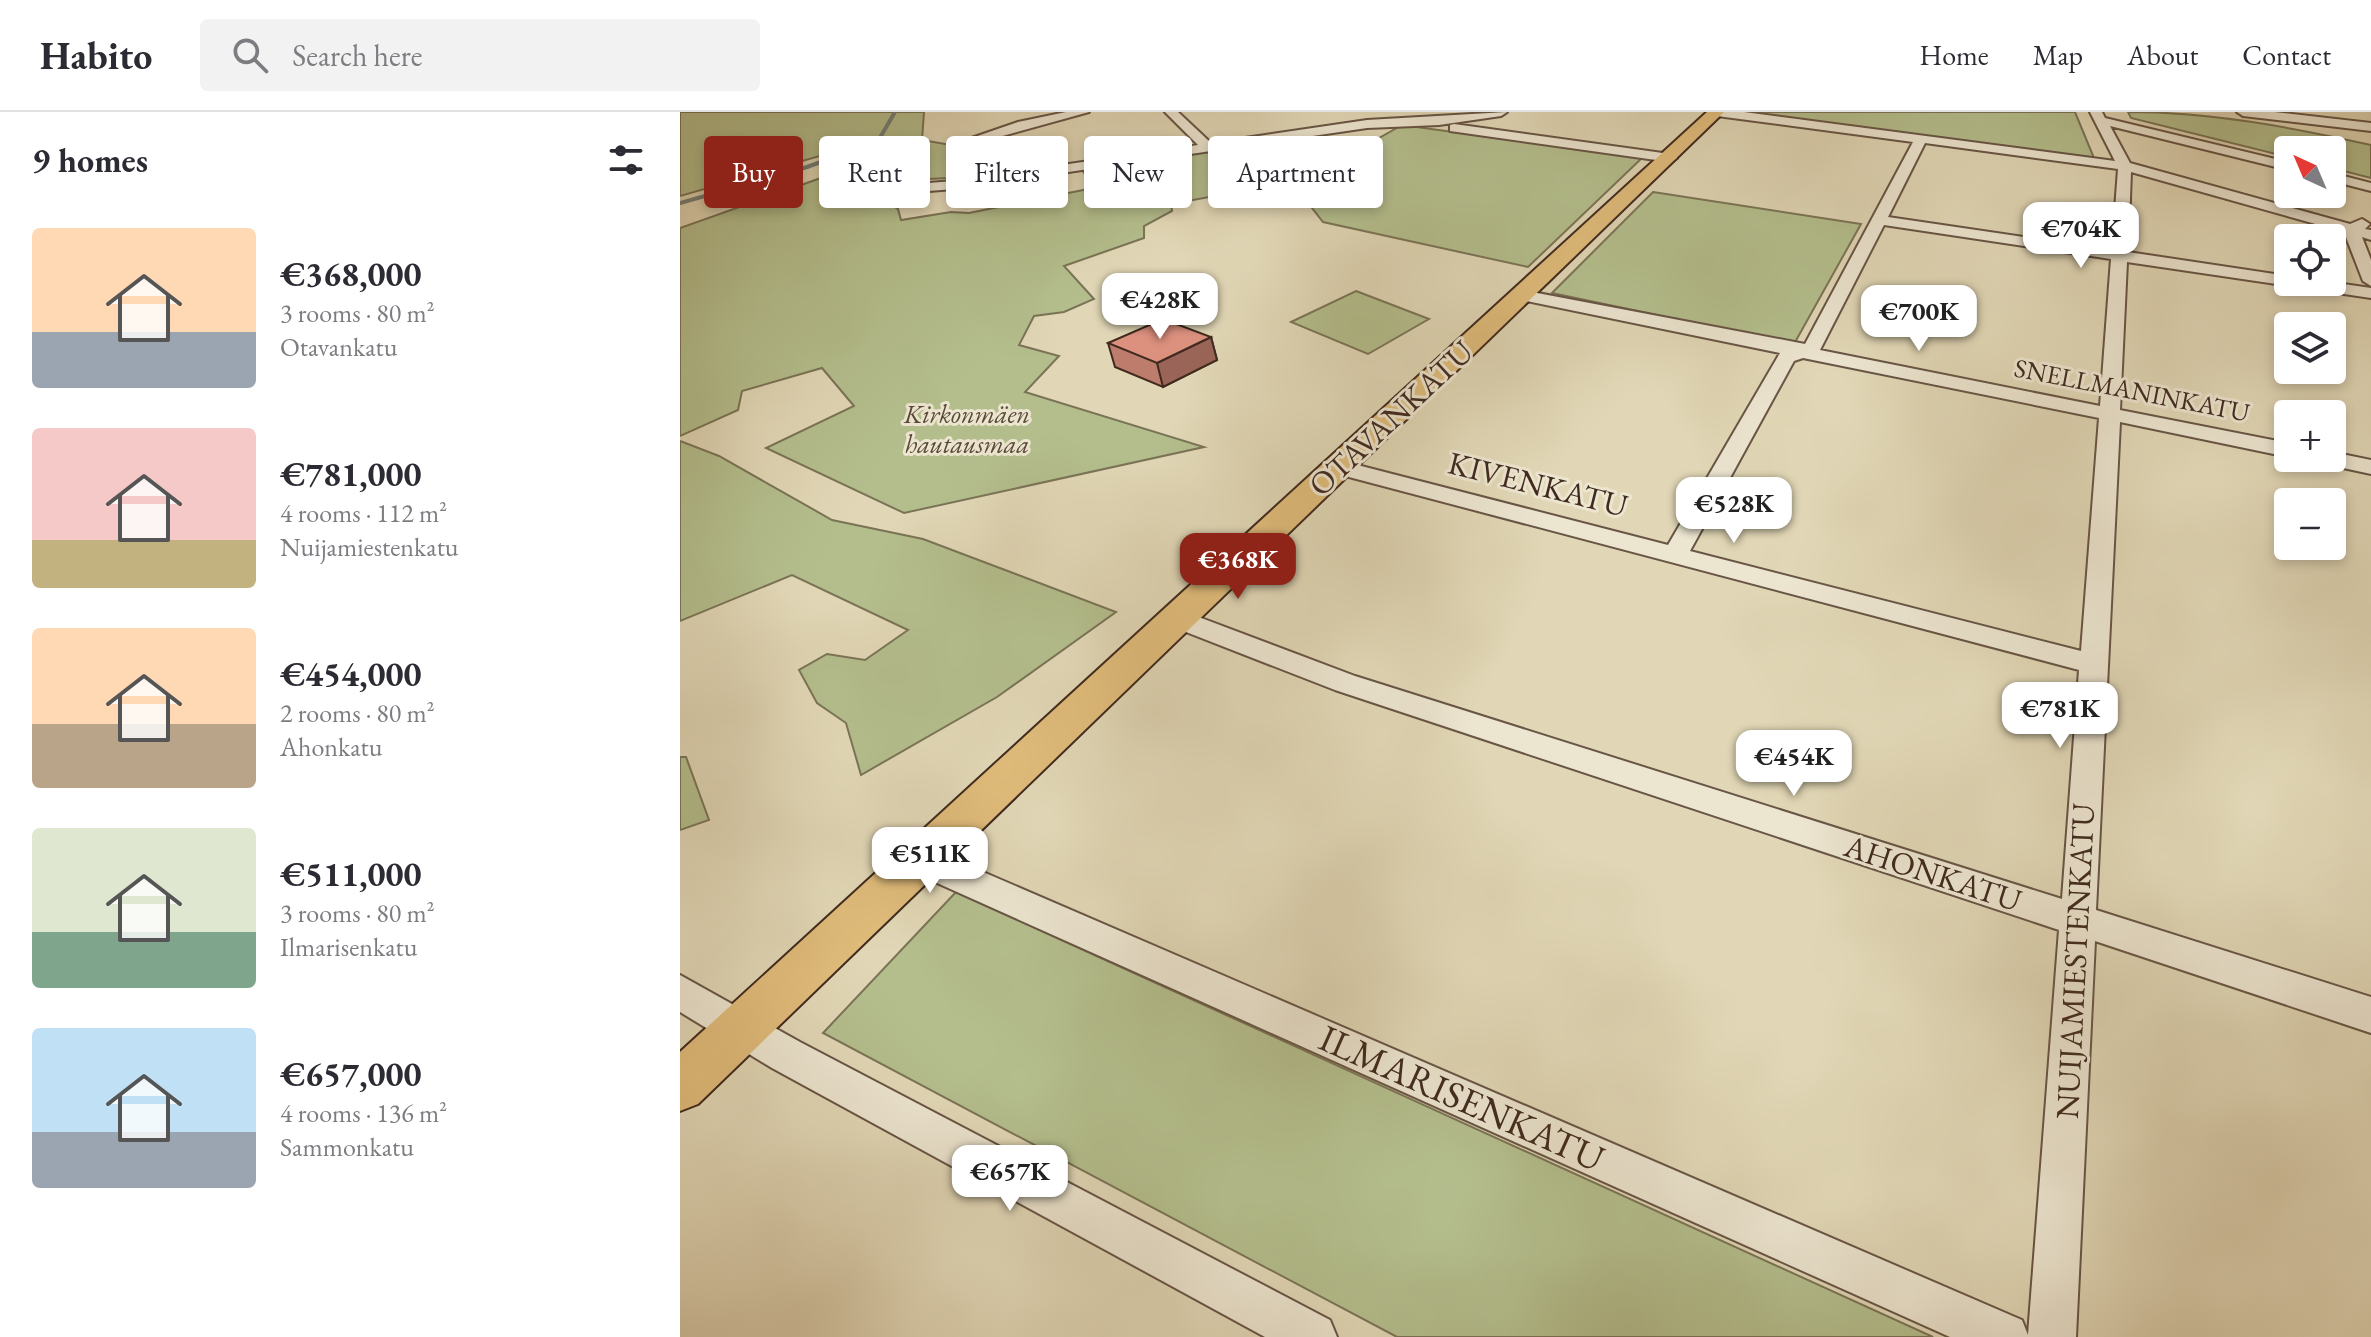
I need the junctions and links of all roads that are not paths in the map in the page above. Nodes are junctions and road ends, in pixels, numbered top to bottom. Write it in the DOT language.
graph roads {
  1 [pos="1083,112"];
  2 [pos="1171,112"];
  3 [pos="1349,112"];
  4 [pos="1501,112"];
  5 [pos="2243,112"];
  6 [pos="2285,112"];
  7 [pos="1721,113"];
  8 [pos="2270,115"];
  9 [pos="2098,116"];
  10 [pos="1439,121"];
  11 [pos="1367,124"];
  12 [pos="2371,127"];
  13 [pos="985,136"];
  14 [pos="1288,136"];
  15 [pos="1921,139"];
  16 [pos="1208,147"];
  17 [pos="1208,148"];
  18 [pos="1670,158"];
  19 [pos="2274,162"];
  20 [pos="2125,166"];
  21 [pos="2346,181"];
  22 [pos="930,187"];
  23 [pos="2371,187"];
  24 [pos="2371,219"];
  25 [pos="1880,220"];
  26 [pos="2351,230"];
  27 [pos="2371,235"];
  28 [pos="2118,256"];
  29 [pos="2274,279"];
  30 [pos="2371,281"];
  31 [pos="2346,289"];
  32 [pos="2371,293"];
  33 [pos="1532,297"];
  34 [pos="1804,352"];
  35 [pos="2109,414"];
  36 [pos="2274,447"];
  37 [pos="2346,462"];
  38 [pos="1338,467"];
  39 [pos="2371,467"];
  40 [pos="1675,555"];
  41 [pos="1178,619"];
  42 [pos="2093,664"];
  43 [pos="920,860"];
  44 [pos="2077,919"];
  45 [pos="680,992"];
  46 [pos="2371,1015"];
  47 [pos="741,1029"];
  48 [pos="680,1086"];
  49 [pos="1313,1337"];
  50 [pos="2005,1337"];
  51 [pos="2052,1337"];
  1 -- 13 [label="street"];
  2 -- 16 [label="street"];
  3 -- 11 [label="street"];
  4 -- 10 [label="street"];
  5 -- 8 [label="street"];
  6 -- 8 [label="street"];
  7 -- 15 [label="street"];
  7 -- 18 [label="main road, OTAVANKATU"];
  8 -- 12 [label="street"];
  9 -- 19 [label="street"];
  9 -- 20 [label="street"];
  10 -- 11 [label="street"];
  10 -- 18 [label="street"];
  11 -- 14 [label="street"];
  15 -- 20 [label="street"];
  15 -- 25 [label="street"];
  17 -- 22 [label="street"];
  18 -- 33 [label="main road, OTAVANKATU"];
  20 -- 26 [label="street"];
  20 -- 28 [label="street, NUIJAMIESTENKATU"];
  21 -- 23 [label="street"];
  24 -- 26 [label="street"];
  25 -- 28 [label="street"];
  25 -- 34 [label="street"];
  26 -- 27 [label="street"];
  26 -- 30 [label="street"];
  28 -- 29 [label="street"];
  28 -- 35 [label="street, NUIJAMIESTENKATU"];
  31 -- 32 [label="street"];
  33 -- 34 [label="street, SNELLMANINKATU"];
  33 -- 38 [label="main road, OTAVANKATU"];
  34 -- 35 [label="street, SNELLMANINKATU"];
  34 -- 40 [label="street"];
  35 -- 36 [label="street, SNELLMANINKATU"];
  35 -- 42 [label="street, NUIJAMIESTENKATU"];
  37 -- 39 [label="street"];
  38 -- 40 [label="street, KIVENKATU"];
  38 -- 41 [label="main road, OTAVANKATU"];
  40 -- 42 [label="street, KIVENKATU"];
  41 -- 43 [label="main road, OTAVANKATU"];
  41 -- 44 [label="street, AHONKATU"];
  42 -- 44 [label="street, NUIJAMIESTENKATU"];
  43 -- 47 [label="main road, OTAVANKATU"];
  43 -- 50 [label="street, ILMARISENKATU"];
  44 -- 46 [label="street, AHONKATU"];
  44 -- 51 [label="street, NUIJAMIESTENKATU"];
  45 -- 47 [label="street"];
  47 -- 48 [label="main road, OTAVANKATU"];
  47 -- 49 [label="street"];
}
